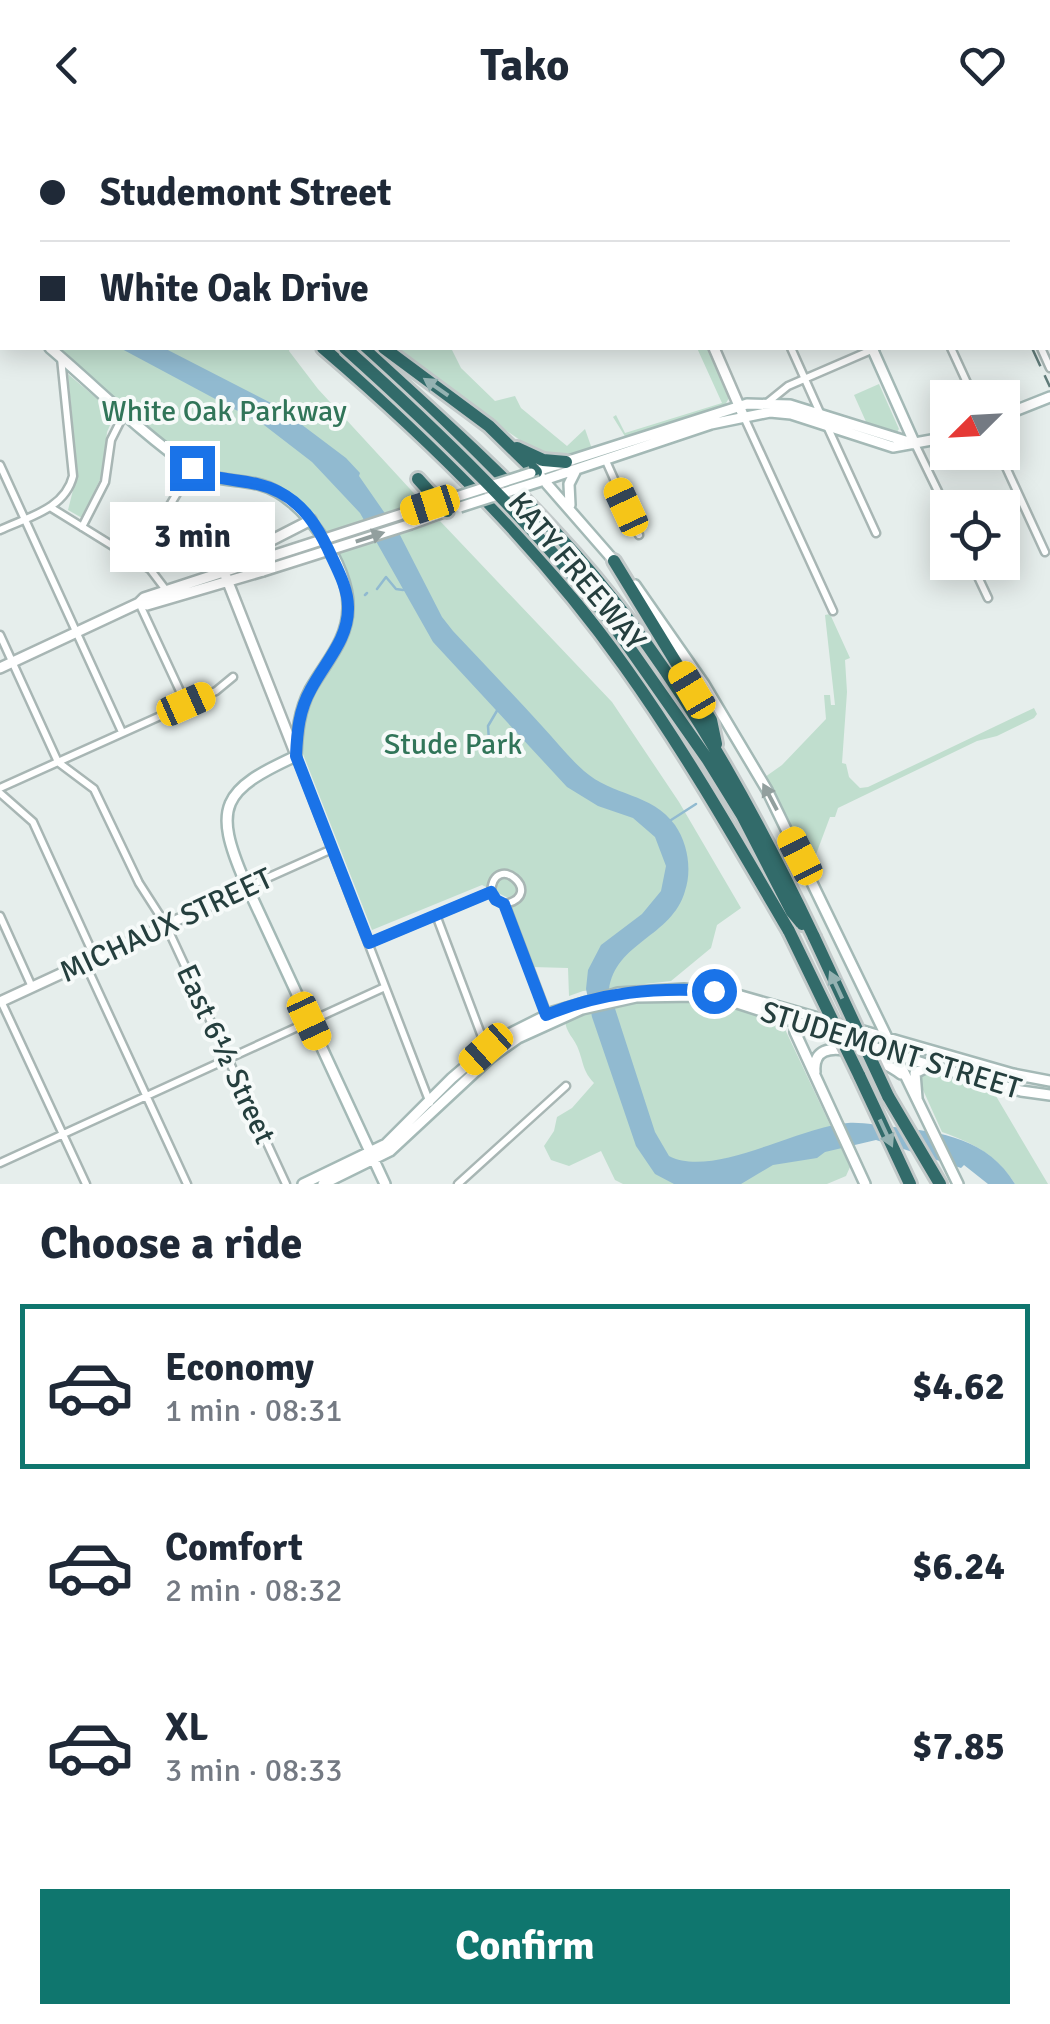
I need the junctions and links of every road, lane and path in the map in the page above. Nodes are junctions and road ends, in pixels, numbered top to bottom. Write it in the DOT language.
graph roads {
  1 [pos="52,350"];
  2 [pos="326,350"];
  3 [pos="348,350"];
  4 [pos="365,350"];
  5 [pos="387,350"];
  6 [pos="715,350"];
  7 [pos="792,350"];
  8 [pos="869,350"];
  9 [pos="874,350"];
  10 [pos="952,350"];
  11 [pos="61,357"];
  12 [pos="805,379"];
  13 [pos="966,380"];
  14 [pos="1050,394"];
  15 [pos="767,403"];
  16 [pos="1020,408"];
  17 [pos="742,411"];
  18 [pos="820,412"];
  19 [pos="125,413"];
  20 [pos="826,424"];
  21 [pos="667,434"];
  22 [pos="930,441"];
  23 [pos="915,444"];
  24 [pos="510,445"];
  25 [pos="606,461"];
  26 [pos="0,465"];
  27 [pos="571,466"];
  28 [pos="192,468"];
  29 [pos="1007,470"];
  30 [pos="538,476"];
  31 [pos="418,478"];
  32 [pos="937,490"];
  33 [pos="445,506"];
  34 [pos="50,508"];
  35 [pos="570,508"];
  36 [pos="25,519"];
  37 [pos="310,520"];
  38 [pos="82,527"];
  39 [pos="0,530"];
  40 [pos="876,533"];
  41 [pos="639,535"];
  42 [pos="1045,552"];
  43 [pos="138,561"];
  44 [pos="614,561"];
  45 [pos="226,576"];
  46 [pos="980,580"];
  47 [pos="168,593"];
  48 [pos="988,598"];
  49 [pos="139,604"];
  50 [pos="833,611"];
  51 [pos="76,632"];
  52 [pos="0,636"];
  53 [pos="12,662"];
  54 [pos="0,668"];
  55 [pos="233,677"];
  56 [pos="186,704"];
  57 [pos="298,727"];
  58 [pos="285,731"];
  59 [pos="122,732"];
  60 [pos="296,756"];
  61 [pos="709,759"];
  62 [pos="58,762"];
  63 [pos="0,791"];
  64 [pos="332,850"];
  65 [pos="245,888"];
  66 [pos="491,892"];
  67 [pos="504,904"];
  68 [pos="436,915"];
  69 [pos="0,916"];
  70 [pos="166,925"];
  71 [pos="369,943"];
  72 [pos="90,960"];
  73 [pos="385,986"];
  74 [pos="32,987"];
  75 [pos="657,992"];
  76 [pos="1,1001"];
  77 [pos="810,1014"];
  78 [pos="552,1015"];
  79 [pos="309,1021"];
  80 [pos="796,1022"];
  81 [pos="886,1036"];
  82 [pos="488,1053"];
  83 [pos="893,1054"];
  84 [pos="229,1058"];
  85 [pos="935,1067"];
  86 [pos="904,1076"];
  87 [pos="816,1081"];
  88 [pos="1050,1083"];
  89 [pos="566,1086"];
  90 [pos="1021,1091"];
  91 [pos="1050,1095"];
  92 [pos="146,1096"];
  93 [pos="917,1100"];
  94 [pos="431,1104"];
  95 [pos="63,1134"];
  96 [pos="373,1156"];
  97 [pos="0,1163"];
  98 [pos="863,1179"];
  99 [pos="932,1179"];
  100 [pos="86,1184"];
  101 [pos="187,1184"];
  102 [pos="286,1184"];
  103 [pos="303,1184"];
  104 [pos="323,1184"];
  105 [pos="386,1184"];
  106 [pos="458,1184"];
  107 [pos="906,1184"];
  108 [pos="958,1184"];
  1 -- 11 [label="main road"];
  2 -- 61 [label="highway, KATY FREEWAY"];
  3 -- 61 [label="highway, bridge"];
  4 -- 61 [label="highway, KATY FREEWAY"];
  24 -- 5 [label="highway, one-way"];
  6 -- 17 [label="main road"];
  7 -- 12 [label="street"];
  8 -- 12 [label="street"];
  9 -- 23 [label="main road"];
  10 -- 13 [label="street"];
  11 -- 19 [label="main road"];
  11 -- 34 [label="street"];
  12 -- 15 [label="street"];
  12 -- 18 [label="street"];
  14 -- 16 [label="main road"];
  15 -- 17 [label="main road"];
  15 -- 18 [label="main road"];
  17 -- 20 [label="main road"];
  17 -- 21 [label="main road"];
  17 -- 50 [label="street"];
  18 -- 20 [label="street"];
  18 -- 23 [label="main road"];
  19 -- 28 [label="main road"];
  19 -- 38 [label="street"];
  20 -- 23 [label="main road"];
  20 -- 40 [label="street"];
  21 -- 25 [label="main road"];
  21 -- 27 [label="main road"];
  22 -- 23 [label="main road"];
  23 -- 32 [label="street"];
  24 -- 27 [label="highway"];
  24 -- 30 [label="highway"];
  25 -- 27 [label="main road"];
  25 -- 41 [label="street"];
  26 -- 36 [label="street"];
  27 -- 30 [label="main road"];
  27 -- 35 [label="main road"];
  28 -- 37 [label="main road"];
  28 -- 43 [label="street"];
  29 -- 42 [label="street"];
  30 -- 33 [label="main road, bridge"];
  30 -- 35 [label="main road"];
  31 -- 33 [label="highway"];
  33 -- 45 [label="main road, bridge"];
  45 -- 33 [label="main road, one-way, bridge"];
  34 -- 36 [label="street"];
  34 -- 38 [label="street"];
  35 -- 44 [label="main road"];
  36 -- 39 [label="street"];
  36 -- 51 [label="street"];
  37 -- 45 [label="main road"];
  37 -- 57 [label="main road"];
  38 -- 43 [label="street"];
  43 -- 47 [label="street"];
  44 -- 61 [label="highway"];
  81 -- 44 [label="main road, one-way"];
  45 -- 47 [label="main road"];
  45 -- 58 [label="main road"];
  46 -- 48 [label="street"];
  47 -- 49 [label="main road"];
  49 -- 51 [label="main road"];
  49 -- 56 [label="street"];
  51 -- 53 [label="main road"];
  51 -- 59 [label="street"];
  52 -- 53 [label="street"];
  53 -- 54 [label="main road"];
  53 -- 62 [label="street"];
  55 -- 56 [label="street"];
  56 -- 59 [label="street"];
  57 -- 58 [label="main road"];
  57 -- 60 [label="main road"];
  58 -- 60 [label="main road"];
  59 -- 62 [label="street"];
  60 -- 64 [label="street"];
  60 -- 65 [label="main road"];
  99 -- 61 [label="highway, one-way, bridge"];
  61 -- 107 [label="highway, KATY FREEWAY, one-way, bridge"];
  62 -- 63 [label="street"];
  62 -- 70 [label="street, East 6½ Street"];
  63 -- 72 [label="street"];
  64 -- 65 [label="street, MICHAUX STREET"];
  64 -- 71 [label="street"];
  65 -- 70 [label="main road, MICHAUX STREET"];
  65 -- 79 [label="main road"];
  66 -- 67 [label="street"];
  66 -- 67 [label="street"];
  66 -- 68 [label="street"];
  67 -- 78 [label="street"];
  68 -- 71 [label="street"];
  68 -- 82 [label="street"];
  69 -- 74 [label="street"];
  70 -- 72 [label="main road, MICHAUX STREET"];
  70 -- 84 [label="street, East 6½ Street"];
  71 -- 73 [label="street"];
  72 -- 74 [label="main road, MICHAUX STREET"];
  72 -- 92 [label="street"];
  73 -- 79 [label="street"];
  73 -- 94 [label="street"];
  74 -- 76 [label="main road, MICHAUX STREET"];
  75 -- 77 [label="main road, STUDEMONT STREET"];
  75 -- 78 [label="main road, STUDEMONT STREET"];
  75 -- 80 [label="main road, STUDEMONT STREET"];
  76 -- 95 [label="street"];
  77 -- 80 [label="main road"];
  77 -- 81 [label="main road, STUDEMONT STREET"];
  78 -- 82 [label="main road, STUDEMONT STREET"];
  79 -- 84 [label="street"];
  79 -- 96 [label="main road"];
  80 -- 83 [label="main road, STUDEMONT STREET"];
  80 -- 87 [label="main road"];
  81 -- 83 [label="main road"];
  81 -- 88 [label="main road, STUDEMONT STREET"];
  82 -- 94 [label="main road, STUDEMONT STREET"];
  83 -- 85 [label="main road, STUDEMONT STREET"];
  83 -- 86 [label="main road"];
  84 -- 92 [label="street"];
  84 -- 102 [label="street, East 6½ Street"];
  85 -- 90 [label="main road, STUDEMONT STREET"];
  85 -- 93 [label="main road"];
  86 -- 87 [label="main road"];
  86 -- 93 [label="main road"];
  87 -- 98 [label="main road"];
  88 -- 90 [label="main road"];
  89 -- 106 [label="street"];
  90 -- 91 [label="main road, STUDEMONT STREET"];
  92 -- 95 [label="street"];
  92 -- 101 [label="street"];
  93 -- 108 [label="main road"];
  94 -- 96 [label="main road, STUDEMONT STREET"];
  95 -- 97 [label="street"];
  95 -- 100 [label="street"];
  96 -- 103 [label="main road"];
  96 -- 104 [label="main road"];
  96 -- 105 [label="main road"];
}
